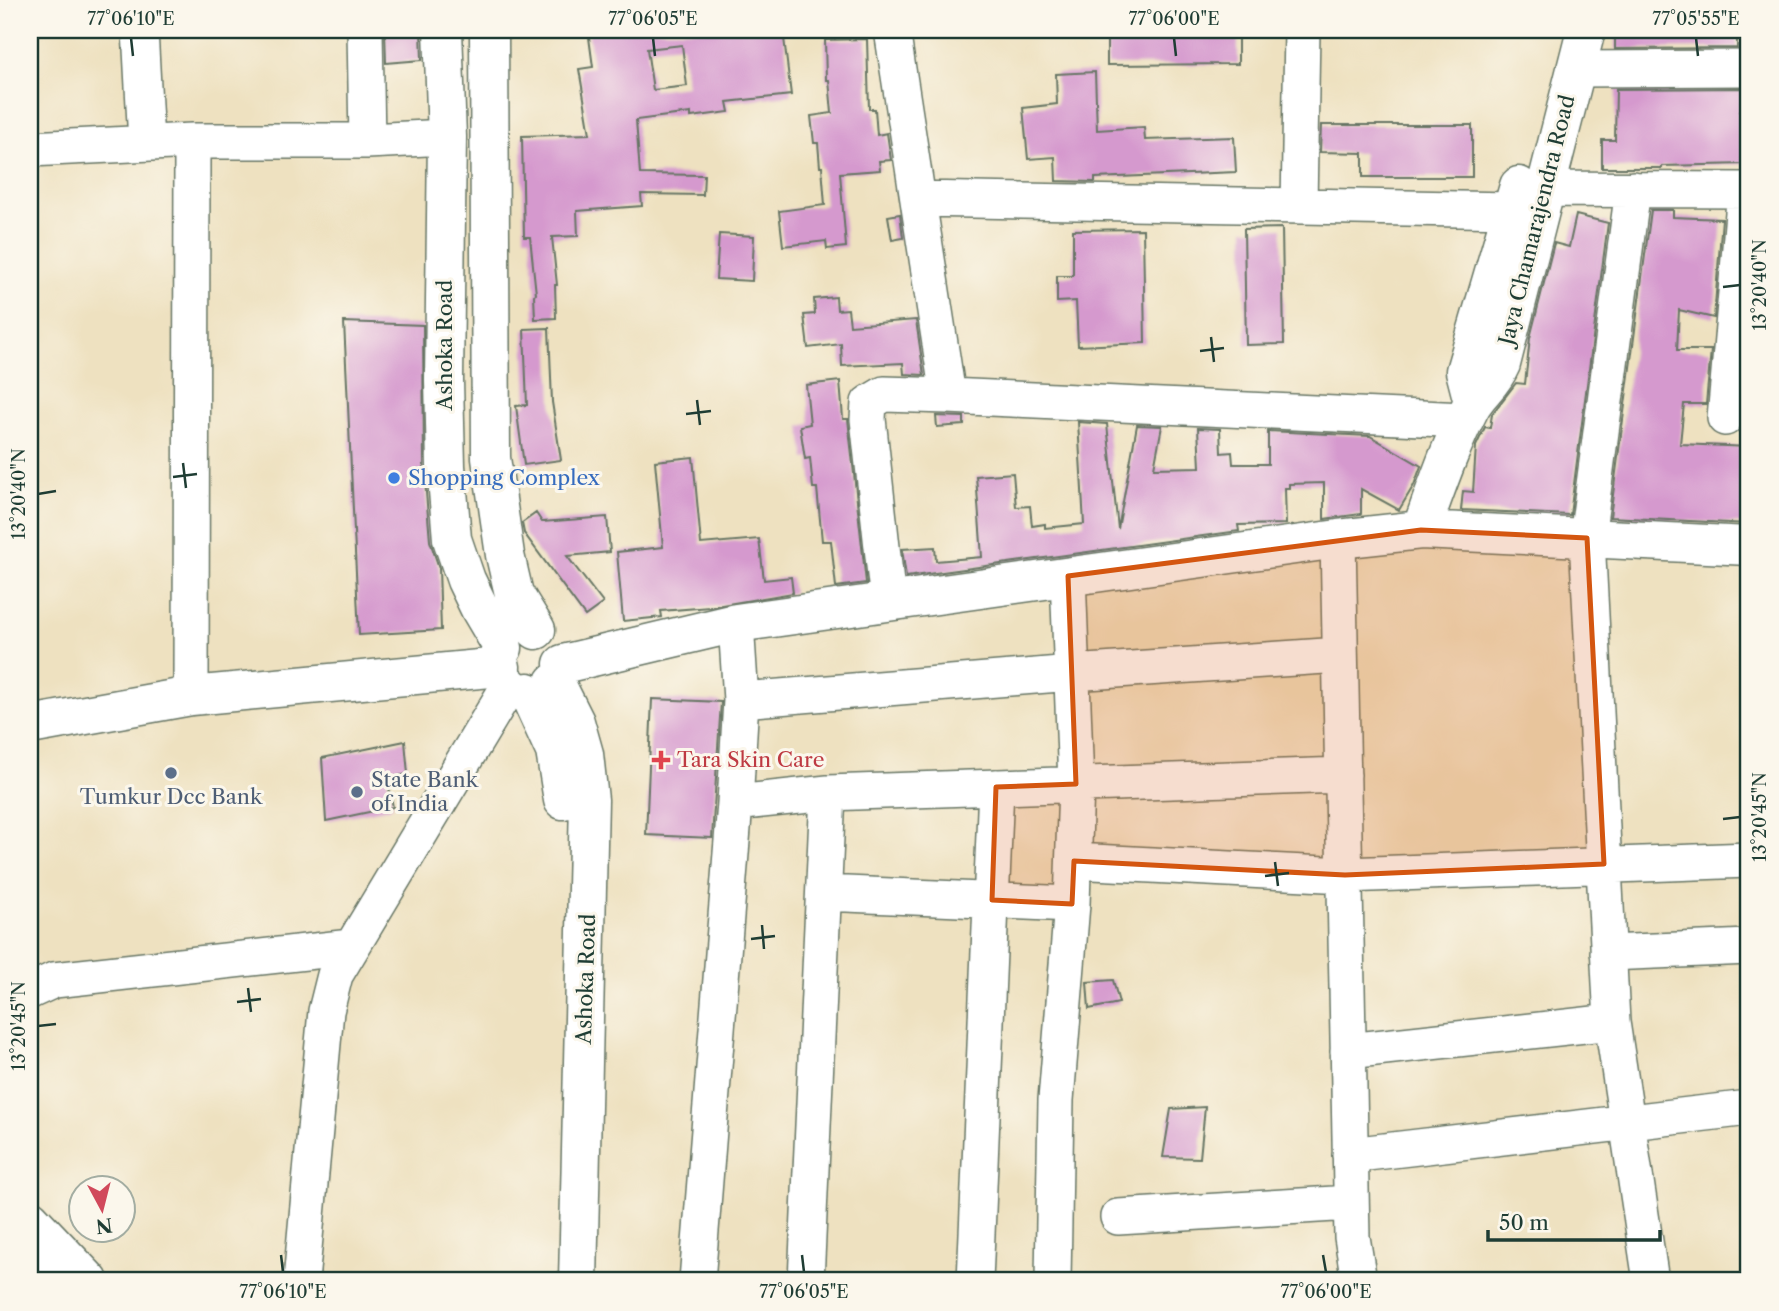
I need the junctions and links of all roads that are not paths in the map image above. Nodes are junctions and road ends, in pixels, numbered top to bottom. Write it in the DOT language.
graph roads {
  1 [pos="140,30"];
  2 [pos="365,30"];
  3 [pos="443,30"];
  4 [pos="489,30"];
  5 [pos="892,30"];
  6 [pos="1302,30"];
  7 [pos="1564,30"];
  8 [pos="1586,30"];
  9 [pos="1749,68"];
  10 [pos="1575,69"];
  11 [pos="447,136"];
  12 [pos="192,141"];
  13 [pos="367,141"];
  14 [pos="146,143"];
  15 [pos="30,149"];
  16 [pos="1633,190"];
  17 [pos="1747,190"];
  18 [pos="1525,197"];
  19 [pos="918,199"];
  20 [pos="1299,206"];
  21 [pos="948,396"];
  22 [pos="1468,411"];
  23 [pos="1725,418"];
  24 [pos="1421,530"];
  25 [pos="1587,538"];
  26 [pos="1338,539"];
  27 [pos="1749,546"];
  28 [pos="1068,576"];
  29 [pos="888,601"];
  30 [pos="736,623"];
  31 [pos="1340,655"];
  32 [pos="528,667"];
  33 [pos="1072,673"];
  34 [pos="191,696"];
  35 [pos="741,700"];
  36 [pos="30,725"];
  37 [pos="1343,775"];
  38 [pos="1076,784"];
  39 [pos="996,787"];
  40 [pos="828,793"];
  41 [pos="735,803"];
  42 [pos="1074,860"];
  43 [pos="1749,860"];
  44 [pos="1604,864"];
  45 [pos="1345,875"];
  46 [pos="824,893"];
  47 [pos="992,900"];
  48 [pos="1072,904"];
  49 [pos="352,947"];
  50 [pos="1749,947"];
  51 [pos="1608,953"];
  52 [pos="30,990"];
  53 [pos="1612,1022"];
  54 [pos="1348,1051"];
  55 [pos="1749,1108"];
  56 [pos="1629,1122"];
  57 [pos="1350,1155"];
  58 [pos="1351,1203"];
  59 [pos="1118,1217"];
  60 [pos="30,1219"];
  61 [pos="30,1260"];
  62 [pos="50,1281"];
  63 [pos="89,1281"];
  64 [pos="301,1281"];
  65 [pos="556,1281"];
  66 [pos="578,1281"];
  67 [pos="697,1281"];
  68 [pos="806,1281"];
  69 [pos="975,1281"];
  70 [pos="1054,1281"];
  71 [pos="1359,1281"];
  72 [pos="1651,1281"];
  1 -- 14 [label="street"];
  2 -- 13 [label="street"];
  3 -- 11 [label="main road, Ashoka Road"];
  4 -- 32 [label="main road, Ashoka Road"];
  5 -- 19 [label="street"];
  6 -- 20 [label="street"];
  7 -- 18 [label="main road, Jaya Chamarajendra Road"];
  8 -- 10 [label="main road, Jaya Chamarajendra Road"];
  9 -- 10 [label="street"];
  10 -- 18 [label="main road, Jaya Chamarajendra Road"];
  11 -- 13 [label="street"];
  11 -- 32 [label="main road, Ashoka Road"];
  12 -- 13 [label="street"];
  12 -- 14 [label="street"];
  12 -- 34 [label="street"];
  14 -- 15 [label="street"];
  16 -- 17 [label="street"];
  16 -- 18 [label="street"];
  16 -- 25 [label="street"];
  17 -- 23 [label="street"];
  18 -- 20 [label="street"];
  18 -- 22 [label="main road, Jaya Chamarajendra Road"];
  19 -- 20 [label="street"];
  19 -- 21 [label="street"];
  21 -- 22 [label="street"];
  21 -- 29 [label="street"];
  22 -- 24 [label="main road, Jaya Chamarajendra Road"];
  24 -- 25 [label="main road"];
  24 -- 26 [label="main road"];
  25 -- 27 [label="main road"];
  25 -- 44 [label="street"];
  26 -- 28 [label="main road"];
  26 -- 31 [label="street"];
  28 -- 29 [label="main road"];
  28 -- 33 [label="street"];
  29 -- 30 [label="main road"];
  30 -- 32 [label="main road"];
  30 -- 35 [label="street"];
  31 -- 33 [label="street"];
  31 -- 37 [label="street"];
  32 -- 34 [label="main road"];
  32 -- 49 [label="street"];
  32 -- 65 [label="main road, Ashoka Road"];
  32 -- 66 [label="main road, Ashoka Road"];
  33 -- 35 [label="street"];
  33 -- 38 [label="street"];
  34 -- 36 [label="main road"];
  35 -- 41 [label="street"];
  37 -- 38 [label="street"];
  37 -- 45 [label="street"];
  38 -- 39 [label="street"];
  38 -- 42 [label="street"];
  39 -- 40 [label="street"];
  39 -- 47 [label="street"];
  40 -- 41 [label="street"];
  40 -- 46 [label="street"];
  41 -- 67 [label="street"];
  42 -- 45 [label="street"];
  42 -- 48 [label="street"];
  43 -- 44 [label="street"];
  44 -- 45 [label="street"];
  44 -- 51 [label="street"];
  45 -- 54 [label="street"];
  46 -- 47 [label="street"];
  46 -- 68 [label="street"];
  47 -- 48 [label="street"];
  47 -- 69 [label="street"];
  48 -- 70 [label="street"];
  49 -- 52 [label="street"];
  49 -- 64 [label="street"];
  50 -- 51 [label="street"];
  51 -- 53 [label="street"];
  53 -- 54 [label="street"];
  53 -- 56 [label="street"];
  54 -- 57 [label="street"];
  55 -- 56 [label="street"];
  56 -- 57 [label="street"];
  56 -- 72 [label="street"];
  57 -- 58 [label="street"];
  58 -- 59 [label="street"];
  58 -- 71 [label="street"];
  60 -- 63 [label="main road"];
  61 -- 62 [label="main road"];
}
